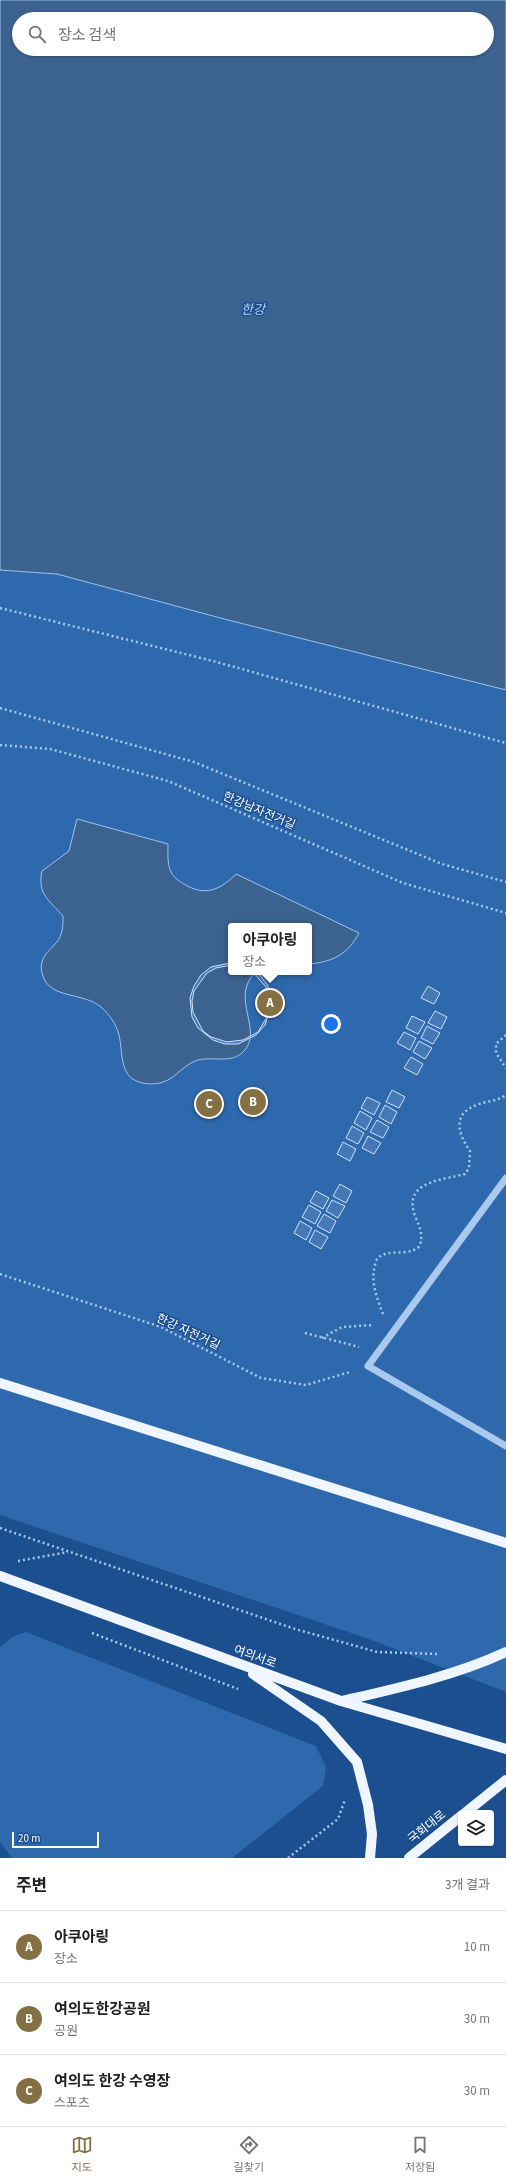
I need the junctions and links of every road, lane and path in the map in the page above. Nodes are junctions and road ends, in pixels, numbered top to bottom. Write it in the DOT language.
graph roads {
  1 [pos="0,608"];
  2 [pos="0,708"];
  3 [pos="506,743"];
  4 [pos="0,744"];
  5 [pos="506,882"];
  6 [pos="506,914"];
  7 [pos="506,1035"];
  8 [pos="506,1068"];
  9 [pos="506,1095"];
  10 [pos="506,1178"];
  11 [pos="0,1274"];
  12 [pos="383,1319"];
  13 [pos="376,1325"];
  14 [pos="305,1334"];
  15 [pos="322,1338"];
  16 [pos="379,1352"];
  17 [pos="368,1366"];
  18 [pos="0,1383"];
  19 [pos="506,1446"];
  20 [pos="0,1528"];
  21 [pos="506,1543"];
  22 [pos="69,1552"];
  23 [pos="15,1561"];
  24 [pos="0,1576"];
  25 [pos="85,1631"];
  26 [pos="506,1652"];
  27 [pos="439,1654"];
  28 [pos="243,1667"];
  29 [pos="245,1692"];
  30 [pos="341,1701"];
  31 [pos="506,1749"];
  32 [pos="506,1780"];
  33 [pos="345,1799"];
  34 [pos="469,1810"];
  35 [pos="458,1818"];
  36 [pos="288,1858"];
  37 [pos="370,1858"];
  38 [pos="409,1858"];
  1 -- 3 [label="path"];
  2 -- 5 [label="path"];
  4 -- 6 [label="path, 한강남자전거길"];
  7 -- 8 [label="path"];
  9 -- 12 [label="path"];
  10 -- 16 [label="street"];
  11 -- 17 [label="path, 한강 자전거길"];
  13 -- 15 [label="path"];
  14 -- 15 [label="path"];
  15 -- 16 [label="path"];
  16 -- 17 [label="street"];
  17 -- 19 [label="street"];
  18 -- 21 [label="main road"];
  20 -- 22 [label="path"];
  22 -- 23 [label="path"];
  22 -- 27 [label="path"];
  24 -- 28 [label="main road, 여의서로"];
  25 -- 29 [label="path"];
  26 -- 30 [label="main road"];
  28 -- 30 [label="main road, 여의서로"];
  28 -- 37 [label="main road"];
  30 -- 31 [label="main road, 여의서로"];
  32 -- 34 [label="main road, 국회대로"];
  33 -- 36 [label="path"];
  35 -- 38 [label="main road, 국회대로"];
}
